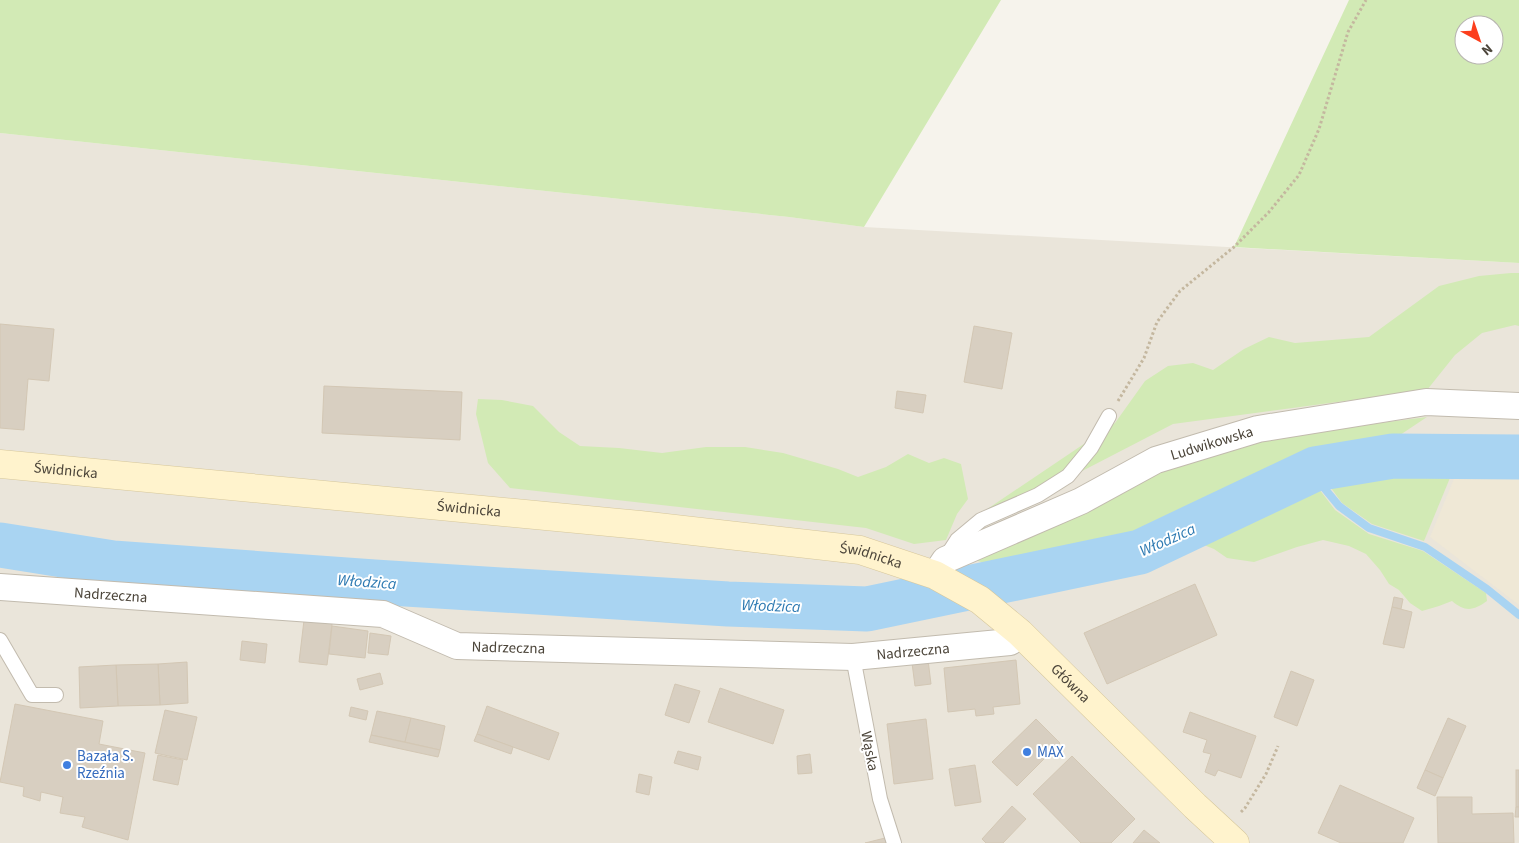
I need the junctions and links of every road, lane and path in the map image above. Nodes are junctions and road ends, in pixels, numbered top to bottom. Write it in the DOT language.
graph roads {
  1 [pos="1366,0"];
  2 [pos="1519,406"];
  3 [pos="1109,416"];
  4 [pos="0,464"];
  5 [pos="941,572"];
  6 [pos="0,587"];
  7 [pos="1020,633"];
  8 [pos="0,640"];
  9 [pos="852,657"];
  10 [pos="56,695"];
  11 [pos="1278,746"];
  12 [pos="1224,839"];
  13 [pos="894,843"];
  1 -- 3 [label="path"];
  2 -- 5 [label="street, Ludwikowska"];
  3 -- 5 [label="lane"];
  4 -- 5 [label="street, Świdnicka"];
  5 -- 7 [label="street, Główna"];
  6 -- 9 [label="street, Nadrzeczna"];
  7 -- 9 [label="street, Nadrzeczna"];
  7 -- 12 [label="street, Główna"];
  8 -- 10 [label="lane"];
  9 -- 13 [label="lane, Wąska"];
  11 -- 12 [label="path"];
}
